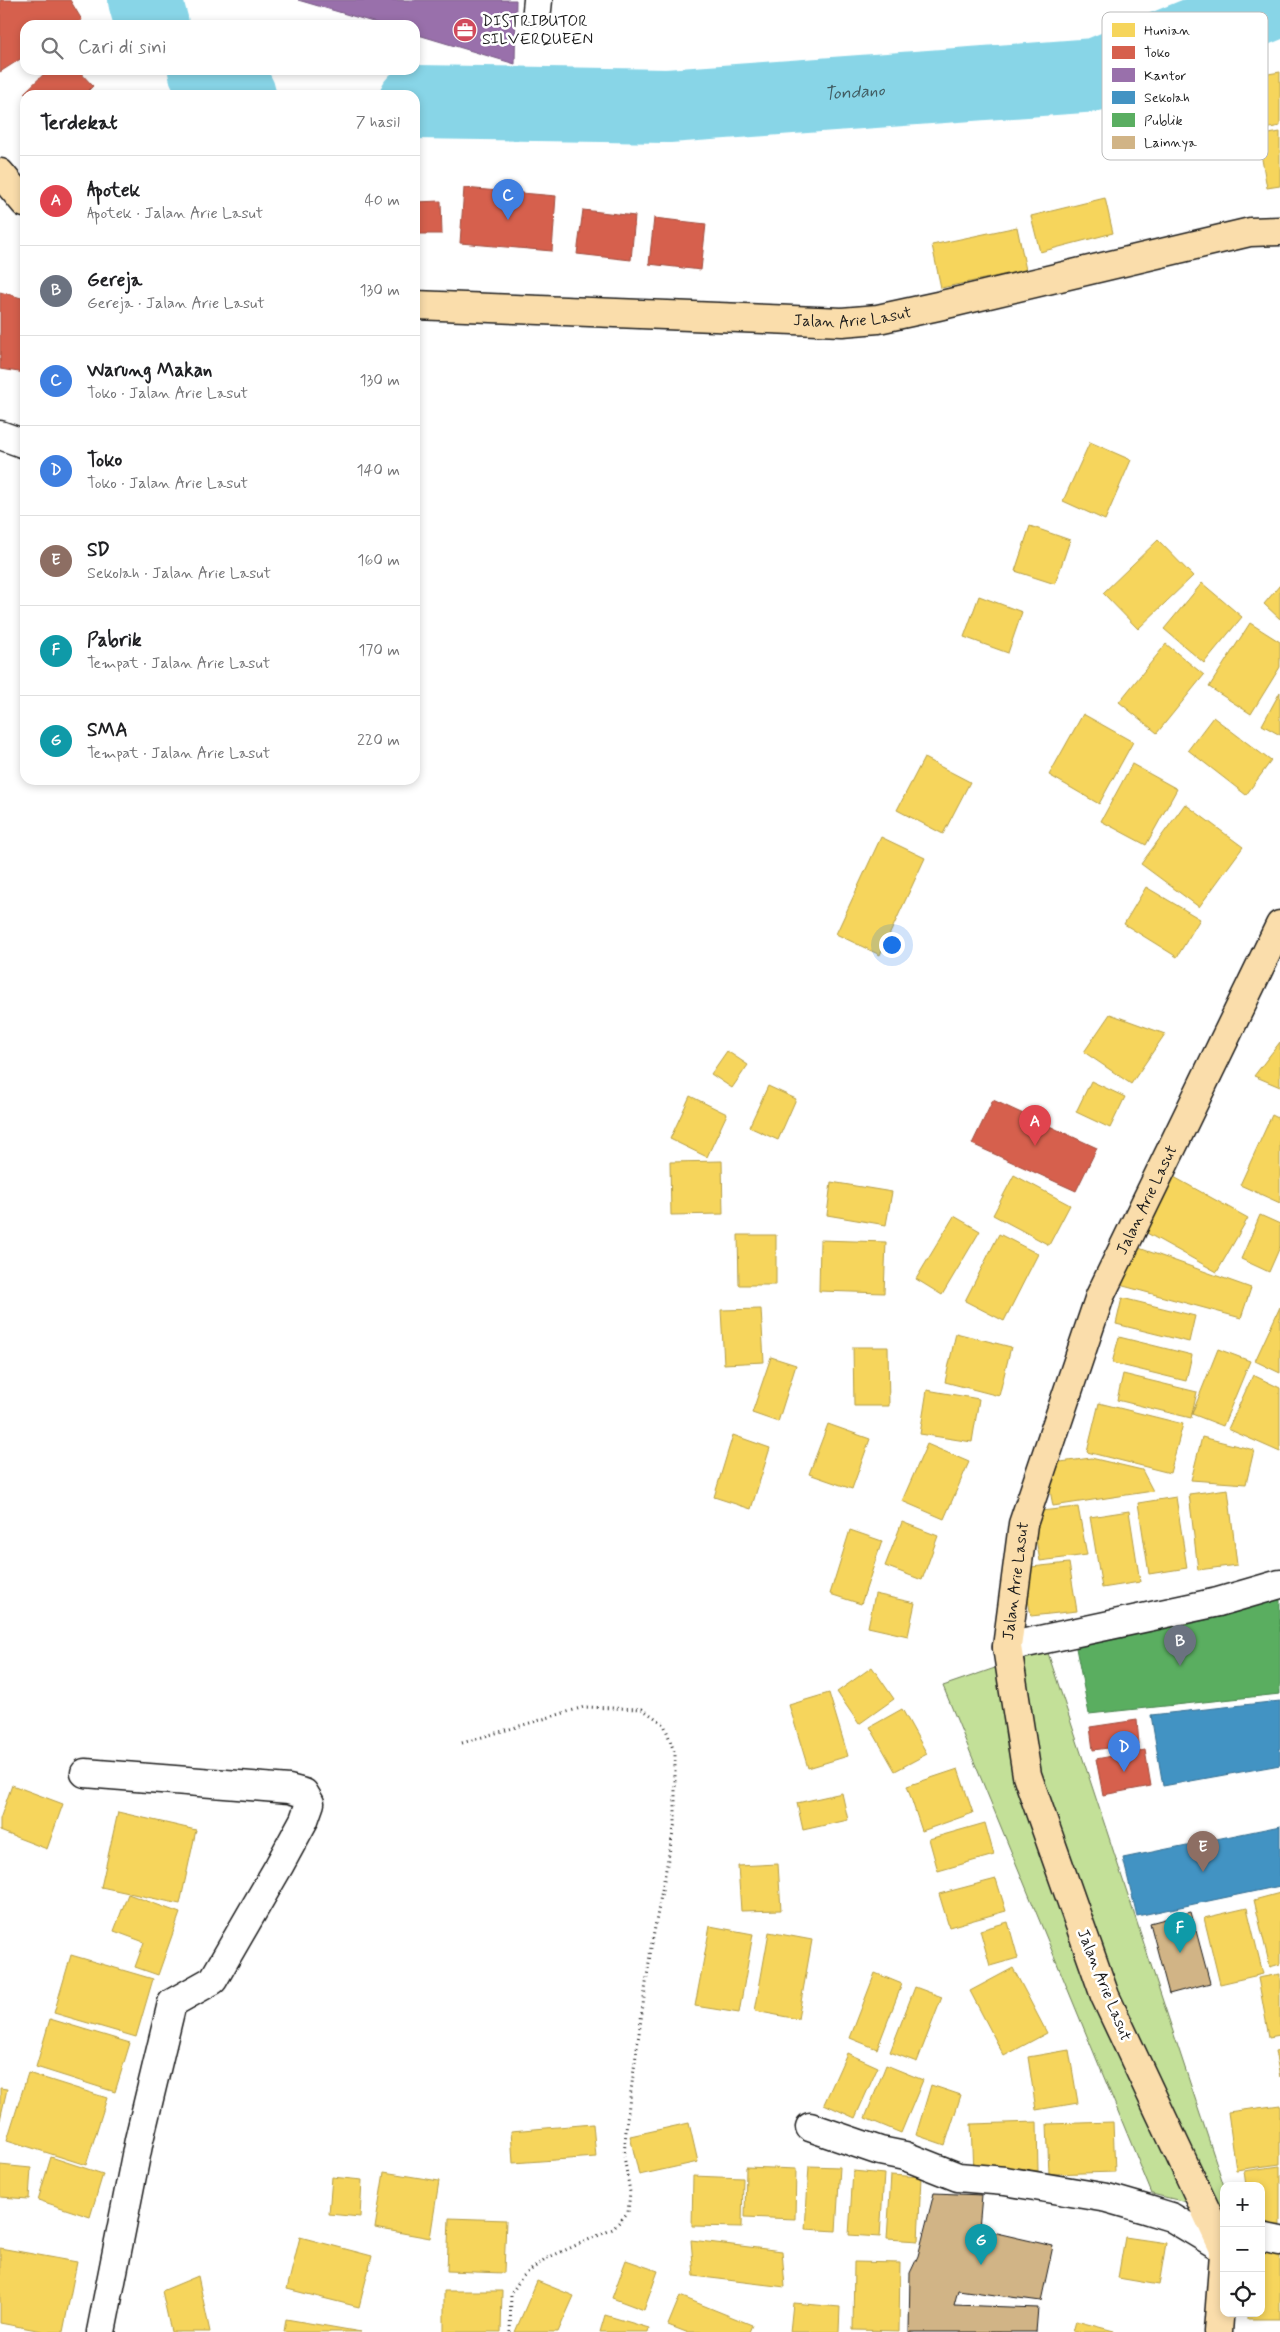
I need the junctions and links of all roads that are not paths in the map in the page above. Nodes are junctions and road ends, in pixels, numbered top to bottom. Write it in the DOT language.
graph roads {
  1 [pos="0,173"];
  2 [pos="20,197"];
  3 [pos="1280,231"];
  4 [pos="420,305"];
  5 [pos="0,435"];
  6 [pos="20,442"];
  7 [pos="1280,925"];
  8 [pos="1280,1584"];
  9 [pos="1007,1647"];
  10 [pos="85,1772"];
  11 [pos="810,2127"];
  12 [pos="1265,2238"];
  13 [pos="1220,2240"];
  14 [pos="1280,2241"];
  15 [pos="1220,2247"];
  16 [pos="1223,2272"];
  17 [pos="101,2332"];
  18 [pos="1218,2332"];
  1 -- 2 [label="main road"];
  3 -- 4 [label="main road, Jalan Arie Lasut"];
  5 -- 6 [label="street"];
  7 -- 9 [label="main road, Jalan Arie Lasut"];
  8 -- 9 [label="street"];
  9 -- 13 [label="main road, Jalan Arie Lasut"];
  10 -- 17 [label="street"];
  11 -- 15 [label="street, Jalan Arie Lasut"];
  12 -- 14 [label="street"];
  16 -- 18 [label="main road"];
}
